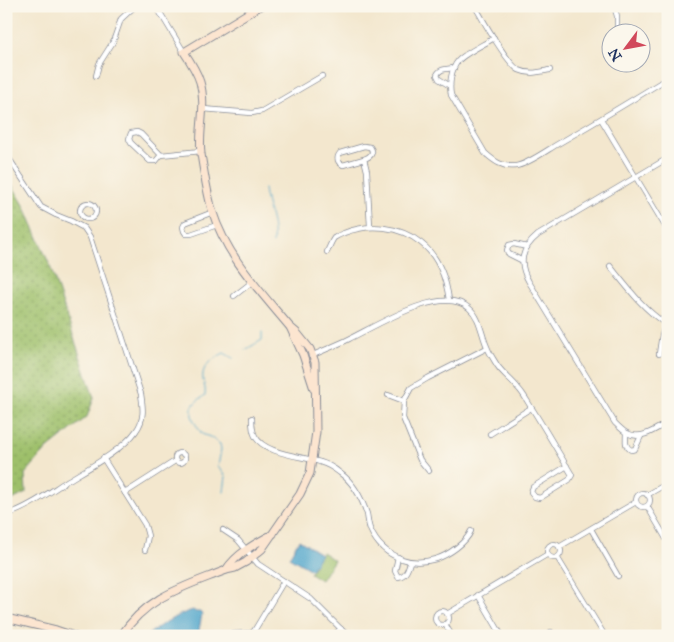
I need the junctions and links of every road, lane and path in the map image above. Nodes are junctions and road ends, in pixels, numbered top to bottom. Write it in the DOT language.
graph roads {
  1 [pos="135,6"];
  2 [pos="156,6"];
  3 [pos="260,6"];
  4 [pos="614,6"];
  5 [pos="477,7"];
  6 [pos="617,22"];
  7 [pos="494,38"];
  8 [pos="184,52"];
  9 [pos="454,68"];
  10 [pos="550,70"];
  11 [pos="96,76"];
  12 [pos="322,76"];
  13 [pos="668,78"];
  14 [pos="450,86"];
  15 [pos="203,109"];
  16 [pos="600,119"];
  17 [pos="201,152"];
  18 [pos="6,154"];
  19 [pos="161,155"];
  20 [pos="668,158"];
  21 [pos="364,159"];
  22 [pos="635,177"];
  23 [pos="212,212"];
  24 [pos="84,218"];
  25 [pos="78,225"];
  26 [pos="218,225"];
  27 [pos="370,226"];
  28 [pos="668,231"];
  29 [pos="527,246"];
  30 [pos="327,252"];
  31 [pos="521,260"];
  32 [pos="610,266"];
  33 [pos="252,282"];
  34 [pos="234,296"];
  35 [pos="448,300"];
  36 [pos="667,323"];
  37 [pos="290,327"];
  38 [pos="488,348"];
  39 [pos="659,354"];
  40 [pos="312,355"];
  41 [pos="304,359"];
  42 [pos="315,391"];
  43 [pos="388,395"];
  44 [pos="404,401"];
  45 [pos="532,408"];
  46 [pos="252,418"];
  47 [pos="668,422"];
  48 [pos="626,433"];
  49 [pos="490,434"];
  50 [pos="641,436"];
  51 [pos="104,458"];
  52 [pos="312,460"];
  53 [pos="175,461"];
  54 [pos="567,466"];
  55 [pos="429,471"];
  56 [pos="668,483"];
  57 [pos="125,492"];
  58 [pos="648,495"];
  59 [pos="636,502"];
  60 [pos="647,506"];
  61 [pos="6,515"];
  62 [pos="591,529"];
  63 [pos="223,530"];
  64 [pos="471,531"];
  65 [pos="273,534"];
  66 [pos="668,542"];
  67 [pos="560,547"];
  68 [pos="247,549"];
  69 [pos="145,550"];
  70 [pos="548,554"];
  71 [pos="252,557"];
  72 [pos="398,557"];
  73 [pos="557,558"];
  74 [pos="410,562"];
  75 [pos="226,570"];
  76 [pos="618,576"];
  77 [pos="284,580"];
  78 [pos="478,595"];
  79 [pos="447,614"];
  80 [pos="6,618"];
  81 [pos="445,624"];
  82 [pos="341,628"];
  83 [pos="233,634"];
  84 [pos="74,636"];
  85 [pos="121,636"];
  86 [pos="332,636"];
  87 [pos="348,636"];
  88 [pos="452,636"];
  89 [pos="502,636"];
  90 [pos="605,636"];
  1 -- 11 [label="street"];
  2 -- 8 [label="street"];
  3 -- 8 [label="street"];
  4 -- 6 [label="street"];
  5 -- 7 [label="street"];
  7 -- 9 [label="street"];
  7 -- 10 [label="street"];
  8 -- 15 [label="street"];
  9 -- 14 [label="street"];
  9 -- 14 [label="street"];
  12 -- 15 [label="street"];
  13 -- 16 [label="street"];
  14 -- 16 [label="street"];
  15 -- 17 [label="street"];
  16 -- 22 [label="street"];
  17 -- 19 [label="street"];
  17 -- 23 [label="street"];
  18 -- 25 [label="street"];
  19 -- 19 [label="street"];
  20 -- 22 [label="street"];
  21 -- 21 [label="street"];
  21 -- 27 [label="street"];
  22 -- 28 [label="street"];
  22 -- 29 [label="street"];
  23 -- 26 [label="street"];
  23 -- 26 [label="street"];
  24 -- 25 [label="street"];
  25 -- 51 [label="street"];
  26 -- 33 [label="street"];
  27 -- 30 [label="street"];
  27 -- 35 [label="street"];
  29 -- 31 [label="street"];
  29 -- 31 [label="street"];
  31 -- 48 [label="street"];
  32 -- 36 [label="street"];
  33 -- 34 [label="street"];
  33 -- 37 [label="street"];
  35 -- 38 [label="street"];
  35 -- 40 [label="street"];
  36 -- 39 [label="street"];
  37 -- 40 [label="street"];
  37 -- 41 [label="street"];
  38 -- 44 [label="street"];
  38 -- 45 [label="street"];
  40 -- 41 [label="street"];
  40 -- 42 [label="street"];
  41 -- 42 [label="street"];
  42 -- 52 [label="street"];
  43 -- 44 [label="street"];
  44 -- 55 [label="street"];
  45 -- 49 [label="street"];
  45 -- 54 [label="street"];
  46 -- 52 [label="street"];
  47 -- 50 [label="street"];
  48 -- 50 [label="street"];
  48 -- 50 [label="street"];
  51 -- 57 [label="street"];
  51 -- 61 [label="street"];
  52 -- 65 [label="street"];
  52 -- 72 [label="street"];
  53 -- 57 [label="street"];
  54 -- 54 [label="street"];
  56 -- 58 [label="street"];
  57 -- 69 [label="street"];
  58 -- 59 [label="street"];
  58 -- 60 [label="street"];
  59 -- 60 [label="street"];
  59 -- 62 [label="street"];
  60 -- 66 [label="street"];
  62 -- 67 [label="street"];
  62 -- 76 [label="street"];
  63 -- 68 [label="street"];
  64 -- 74 [label="street"];
  65 -- 68 [label="street"];
  65 -- 71 [label="street"];
  67 -- 70 [label="street"];
  67 -- 73 [label="street"];
  68 -- 71 [label="street"];
  68 -- 75 [label="street"];
  70 -- 73 [label="street"];
  70 -- 78 [label="street"];
  71 -- 75 [label="street"];
  71 -- 77 [label="street"];
  72 -- 74 [label="street"];
  72 -- 74 [label="street"];
  73 -- 90 [label="street"];
  75 -- 85 [label="street"];
  77 -- 82 [label="street"];
  77 -- 83 [label="street"];
  78 -- 79 [label="street"];
  78 -- 89 [label="street"];
  79 -- 81 [label="street"];
  79 -- 81 [label="street"];
  80 -- 84 [label="street"];
  81 -- 88 [label="street"];
  82 -- 86 [label="street"];
  82 -- 87 [label="street"];
}
